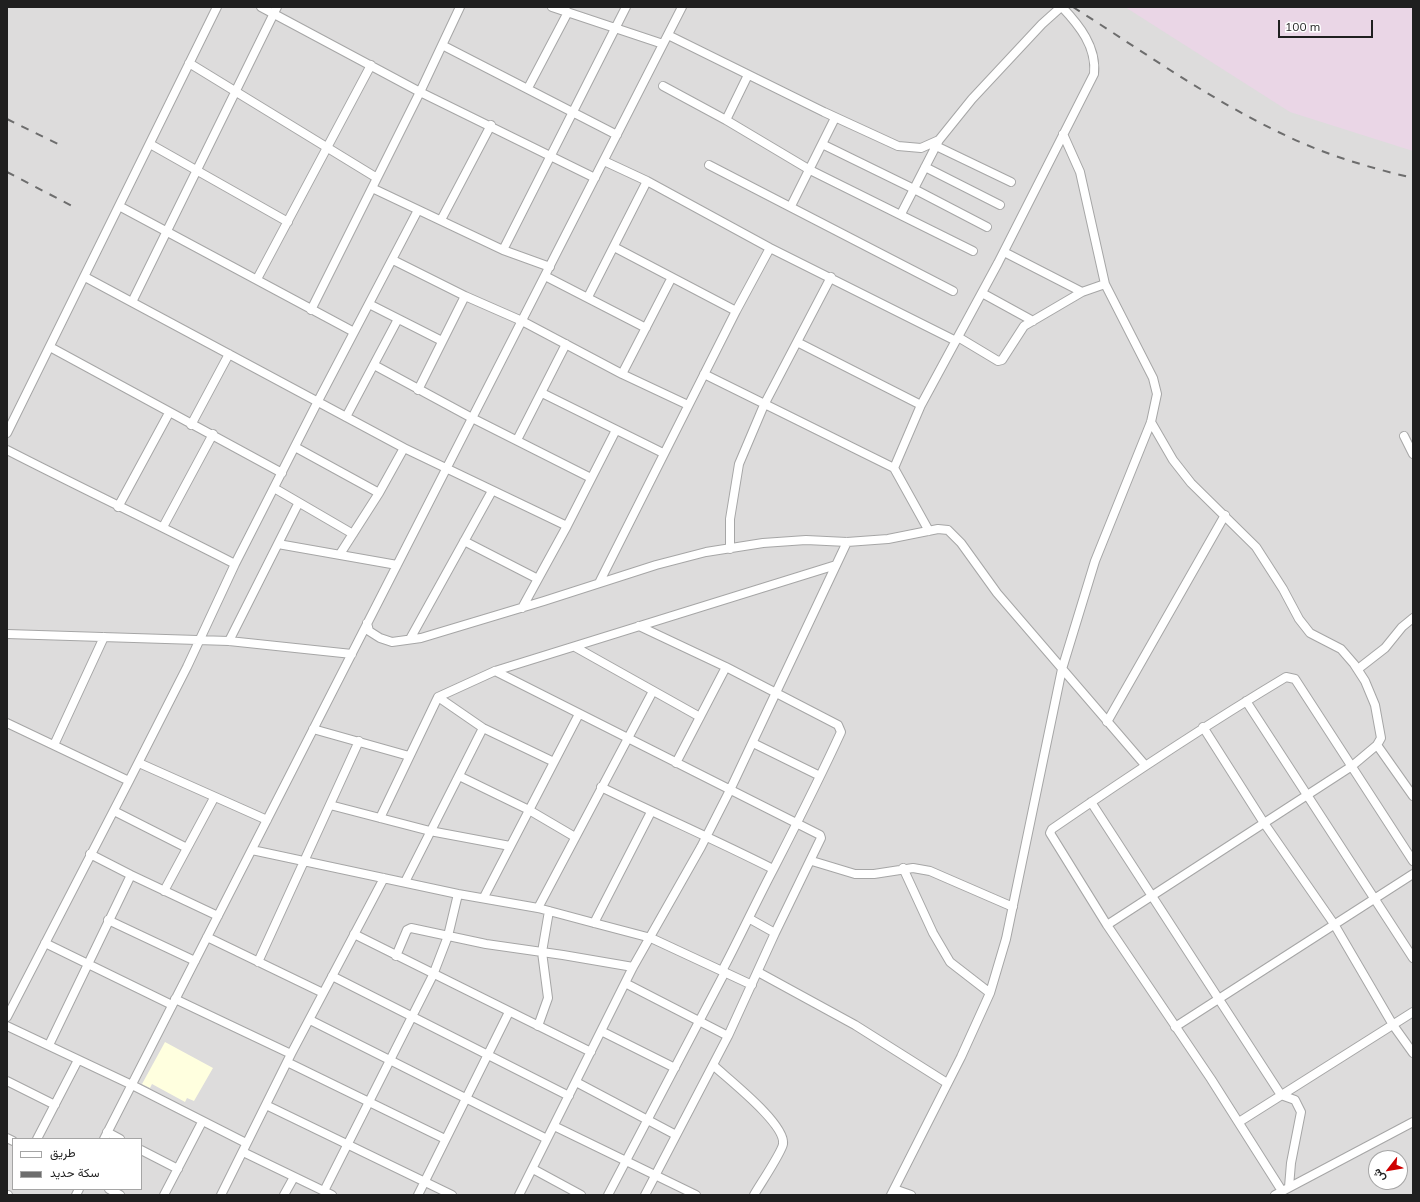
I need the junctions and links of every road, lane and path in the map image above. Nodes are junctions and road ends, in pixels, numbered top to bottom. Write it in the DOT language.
graph roads {
  1 [pos="217,7"];
  2 [pos="261,7"];
  3 [pos="460,7"];
  4 [pos="552,7"];
  5 [pos="626,7"];
  6 [pos="682,7"];
  7 [pos="1061,7"];
  8 [pos="275,11"];
  9 [pos="568,12"];
  10 [pos="614,28"];
  11 [pos="668,35"];
  12 [pos="663,44"];
  13 [pos="442,45"];
  14 [pos="189,63"];
  15 [pos="371,65"];
  16 [pos="748,75"];
  17 [pos="663,86"];
  18 [pos="528,88"];
  19 [pos="235,92"];
  20 [pos="420,92"];
  21 [pos="572,112"];
  22 [pos="835,118"];
  23 [pos="726,120"];
  24 [pos="491,125"];
  25 [pos="1063,134"];
  26 [pos="616,135"];
  27 [pos="938,143"];
  28 [pos="150,144"];
  29 [pos="822,144"];
  30 [pos="329,147"];
  31 [pos="550,157"];
  32 [pos="604,161"];
  33 [pos="709,165"];
  34 [pos="925,167"];
  35 [pos="196,170"];
  36 [pos="810,170"];
  37 [pos="377,178"];
  38 [pos="595,178"];
  39 [pos="647,181"];
  40 [pos="1011,182"];
  41 [pos="372,188"];
  42 [pos="914,188"];
  43 [pos="1000,205"];
  44 [pos="119,206"];
  45 [pos="791,206"];
  46 [pos="418,210"];
  47 [pos="901,214"];
  48 [pos="441,220"];
  49 [pos="288,222"];
  50 [pos="987,227"];
  51 [pos="166,231"];
  52 [pos="614,247"];
  53 [pos="770,248"];
  54 [pos="504,250"];
  55 [pos="973,251"];
  56 [pos="1004,252"];
  57 [pos="393,260"];
  58 [pos="550,267"];
  59 [pos="545,276"];
  60 [pos="85,277"];
  61 [pos="831,278"];
  62 [pos="257,279"];
  63 [pos="671,279"];
  64 [pos="1105,284"];
  65 [pos="953,291"];
  66 [pos="1082,292"];
  67 [pos="982,293"];
  68 [pos="465,296"];
  69 [pos="588,298"];
  70 [pos="132,302"];
  71 [pos="369,304"];
  72 [pos="312,310"];
  73 [pos="736,311"];
  74 [pos="398,319"];
  75 [pos="1033,320"];
  76 [pos="522,321"];
  77 [pos="646,328"];
  78 [pos="354,332"];
  79 [pos="957,339"];
  80 [pos="442,341"];
  81 [pos="797,342"];
  82 [pos="566,344"];
  83 [pos="50,347"];
  84 [pos="229,354"];
  85 [pos="374,365"];
  86 [pos="622,374"];
  87 [pos="704,374"];
  88 [pos="418,390"];
  89 [pos="542,393"];
  90 [pos="318,401"];
  91 [pos="688,405"];
  92 [pos="764,405"];
  93 [pos="921,405"];
  94 [pos="169,413"];
  95 [pos="346,417"];
  96 [pos="472,418"];
  97 [pos="1150,422"];
  98 [pos="191,425"];
  99 [pos="616,430"];
  100 [pos="7,433"];
  101 [pos="213,434"];
  102 [pos="1404,436"];
  103 [pos="517,440"];
  104 [pos="295,447"];
  105 [pos="404,448"];
  106 [pos="7,450"];
  107 [pos="663,453"];
  108 [pos="1413,454"];
  109 [pos="446,468"];
  110 [pos="894,468"];
  111 [pos="282,473"];
  112 [pos="591,478"];
  113 [pos="274,488"];
  114 [pos="492,491"];
  115 [pos="379,493"];
  116 [pos="298,504"];
  117 [pos="118,507"];
  118 [pos="1225,515"];
  119 [pos="567,526"];
  120 [pos="163,527"];
  121 [pos="930,531"];
  122 [pos="353,534"];
  123 [pos="464,541"];
  124 [pos="847,542"];
  125 [pos="278,544"];
  126 [pos="730,549"];
  127 [pos="340,554"];
  128 [pos="234,564"];
  129 [pos="836,565"];
  130 [pos="397,566"];
  131 [pos="538,579"];
  132 [pos="599,583"];
  133 [pos="522,608"];
  134 [pos="1413,618"];
  135 [pos="367,623"];
  136 [pos="639,626"];
  137 [pos="7,634"];
  138 [pos="104,637"];
  139 [pos="410,639"];
  140 [pos="199,641"];
  141 [pos="229,641"];
  142 [pos="575,647"];
  143 [pos="352,654"];
  144 [pos="726,667"];
  145 [pos="1062,669"];
  146 [pos="1358,669"];
  147 [pos="495,671"];
  148 [pos="653,691"];
  149 [pos="777,694"];
  150 [pos="438,697"];
  151 [pos="1246,701"];
  152 [pos="579,714"];
  153 [pos="700,717"];
  154 [pos="1107,722"];
  155 [pos="7,723"];
  156 [pos="1203,727"];
  157 [pos="483,728"];
  158 [pos="313,729"];
  159 [pos="628,737"];
  160 [pos="359,741"];
  161 [pos="753,743"];
  162 [pos="54,745"];
  163 [pos="1377,745"];
  164 [pos="409,756"];
  165 [pos="554,762"];
  166 [pos="139,763"];
  167 [pos="676,763"];
  168 [pos="1145,765"];
  169 [pos="1352,766"];
  170 [pos="459,776"];
  171 [pos="820,776"];
  172 [pos="129,781"];
  173 [pos="601,787"];
  174 [pos="730,790"];
  175 [pos="1307,795"];
  176 [pos="1413,796"];
  177 [pos="214,798"];
  178 [pos="1091,802"];
  179 [pos="330,805"];
  180 [pos="529,810"];
  181 [pos="114,811"];
  182 [pos="651,812"];
  183 [pos="380,818"];
  184 [pos="267,820"];
  185 [pos="1264,823"];
  186 [pos="798,824"];
  187 [pos="430,831"];
  188 [pos="706,835"];
  189 [pos="575,837"];
  190 [pos="510,846"];
  191 [pos="187,848"];
  192 [pos="252,850"];
  193 [pos="90,854"];
  194 [pos="812,860"];
  195 [pos="1413,860"];
  196 [pos="304,861"];
  197 [pos="902,868"];
  198 [pos="773,869"];
  199 [pos="1413,874"];
  200 [pos="131,875"];
  201 [pos="384,878"];
  202 [pos="405,882"];
  203 [pos="164,891"];
  204 [pos="458,894"];
  205 [pos="1152,896"];
  206 [pos="484,898"];
  207 [pos="1376,898"];
  208 [pos="1013,907"];
  209 [pos="538,908"];
  210 [pos="550,911"];
  211 [pos="218,916"];
  212 [pos="750,919"];
  213 [pos="108,920"];
  214 [pos="594,923"];
  215 [pos="1334,924"];
  216 [pos="1107,925"];
  217 [pos="775,933"];
  218 [pos="354,934"];
  219 [pos="448,936"];
  220 [pos="207,937"];
  221 [pos="650,938"];
  222 [pos="45,943"];
  223 [pos="542,952"];
  224 [pos="396,956"];
  225 [pos="1413,958"];
  226 [pos="195,961"];
  227 [pos="258,962"];
  228 [pos="88,964"];
  229 [pos="633,967"];
  230 [pos="724,972"];
  231 [pos="758,972"];
  232 [pos="433,975"];
  233 [pos="332,976"];
  234 [pos="625,983"];
  235 [pos="752,986"];
  236 [pos="322,993"];
  237 [pos="990,993"];
  238 [pos="1219,999"];
  239 [pos="174,1002"];
  240 [pos="509,1012"];
  241 [pos="1413,1012"];
  242 [pos="7,1017"];
  243 [pos="411,1017"];
  244 [pos="310,1020"];
  245 [pos="699,1020"];
  246 [pos="1393,1025"];
  247 [pos="7,1026"];
  248 [pos="538,1026"];
  249 [pos="1175,1027"];
  250 [pos="601,1031"];
  251 [pos="728,1036"];
  252 [pos="49,1045"];
  253 [pos="591,1052"];
  254 [pos="1413,1053"];
  255 [pos="291,1054"];
  256 [pos="488,1054"];
  257 [pos="78,1060"];
  258 [pos="388,1060"];
  259 [pos="287,1062"];
  260 [pos="713,1065"];
  261 [pos="675,1068"];
  262 [pos="7,1081"];
  263 [pos="576,1082"];
  264 [pos="947,1083"];
  265 [pos="132,1085"];
  266 [pos="1281,1095"];
  267 [pos="569,1096"];
  268 [pos="467,1097"];
  269 [pos="368,1101"];
  270 [pos="55,1105"];
  271 [pos="266,1105"];
  272 [pos="648,1119"];
  273 [pos="202,1122"];
  274 [pos="1239,1122"];
  275 [pos="1413,1122"];
  276 [pos="554,1126"];
  277 [pos="676,1135"];
  278 [pos="106,1136"];
  279 [pos="38,1138"];
  280 [pos="445,1139"];
  281 [pos="546,1139"];
  282 [pos="246,1143"];
  283 [pos="348,1144"];
  284 [pos="142,1151"];
  285 [pos="243,1152"];
  286 [pos="626,1161"];
  287 [pos="178,1169"];
  288 [pos="533,1170"];
  289 [pos="655,1174"];
  290 [pos="294,1177"];
  291 [pos="424,1181"];
  292 [pos="111,1190"];
  293 [pos="324,1191"];
  294 [pos="1282,1191"];
  295 [pos="892,1192"];
  296 [pos="120,1195"];
  297 [pos="164,1195"];
  298 [pos="221,1195"];
  299 [pos="284,1195"];
  300 [pos="332,1195"];
  301 [pos="418,1195"];
  302 [pos="452,1195"];
  303 [pos="519,1195"];
  304 [pos="581,1195"];
  305 [pos="608,1195"];
  306 [pos="645,1195"];
  307 [pos="696,1195"];
  308 [pos="754,1195"];
  309 [pos="911,1195"];
  1 -- 14 [label="street"];
  2 -- 8 [label="street"];
  3 -- 13 [label="street"];
  4 -- 9 [label="street"];
  5 -- 10 [label="street"];
  6 -- 11 [label="street"];
  7 -- 25 [label="street"];
  7 -- 27 [label="street"];
  8 -- 15 [label="street"];
  8 -- 19 [label="street"];
  9 -- 10 [label="street"];
  9 -- 18 [label="street"];
  10 -- 12 [label="street"];
  10 -- 21 [label="street"];
  11 -- 12 [label="street"];
  11 -- 16 [label="street"];
  12 -- 26 [label="street"];
  13 -- 18 [label="street"];
  13 -- 20 [label="street"];
  14 -- 19 [label="street"];
  14 -- 28 [label="street"];
  15 -- 20 [label="street"];
  15 -- 30 [label="street"];
  16 -- 22 [label="street"];
  16 -- 23 [label="street"];
  17 -- 23 [label="street"];
  18 -- 21 [label="street"];
  19 -- 30 [label="street"];
  19 -- 35 [label="street"];
  20 -- 24 [label="street"];
  20 -- 37 [label="street"];
  21 -- 26 [label="street"];
  21 -- 31 [label="street"];
  22 -- 27 [label="street"];
  22 -- 29 [label="street"];
  23 -- 36 [label="street"];
  24 -- 31 [label="street"];
  24 -- 48 [label="street"];
  25 -- 56 [label="street"];
  25 -- 64 [label="street"];
  26 -- 32 [label="street"];
  27 -- 34 [label="street"];
  27 -- 40 [label="street"];
  28 -- 35 [label="street"];
  28 -- 44 [label="street"];
  29 -- 36 [label="street"];
  29 -- 42 [label="street"];
  30 -- 37 [label="street"];
  30 -- 49 [label="street"];
  31 -- 38 [label="street"];
  31 -- 54 [label="street"];
  32 -- 38 [label="street"];
  32 -- 39 [label="street"];
  33 -- 45 [label="street"];
  34 -- 42 [label="street"];
  34 -- 43 [label="street"];
  35 -- 49 [label="street"];
  35 -- 51 [label="street"];
  36 -- 45 [label="street"];
  36 -- 47 [label="street"];
  37 -- 41 [label="street"];
  38 -- 58 [label="street"];
  39 -- 52 [label="street"];
  39 -- 53 [label="street"];
  41 -- 46 [label="street"];
  41 -- 72 [label="street"];
  42 -- 47 [label="street"];
  42 -- 50 [label="street"];
  44 -- 51 [label="street"];
  44 -- 60 [label="street"];
  45 -- 65 [label="street"];
  46 -- 48 [label="street"];
  46 -- 57 [label="street"];
  47 -- 55 [label="street"];
  48 -- 54 [label="street"];
  49 -- 62 [label="street"];
  51 -- 62 [label="street"];
  51 -- 70 [label="street"];
  52 -- 63 [label="street"];
  52 -- 69 [label="street"];
  53 -- 61 [label="street"];
  53 -- 73 [label="street"];
  54 -- 58 [label="street"];
  56 -- 66 [label="street"];
  56 -- 67 [label="street"];
  57 -- 68 [label="street"];
  57 -- 71 [label="street"];
  58 -- 59 [label="street"];
  59 -- 69 [label="street"];
  59 -- 76 [label="street"];
  60 -- 70 [label="street"];
  60 -- 83 [label="street"];
  61 -- 79 [label="street"];
  61 -- 81 [label="street"];
  62 -- 72 [label="street"];
  63 -- 73 [label="street"];
  63 -- 77 [label="street"];
  64 -- 66 [label="street"];
  64 -- 97 [label="street"];
  66 -- 75 [label="street"];
  67 -- 75 [label="street"];
  67 -- 79 [label="street"];
  68 -- 76 [label="street"];
  68 -- 80 [label="street"];
  69 -- 77 [label="street"];
  70 -- 84 [label="street"];
  71 -- 74 [label="street"];
  71 -- 78 [label="street"];
  72 -- 78 [label="street"];
  73 -- 87 [label="street"];
  74 -- 80 [label="street"];
  74 -- 85 [label="street"];
  75 -- 79 [label="street"];
  76 -- 82 [label="street"];
  76 -- 96 [label="street"];
  77 -- 86 [label="street"];
  78 -- 90 [label="street"];
  79 -- 93 [label="street"];
  80 -- 88 [label="street"];
  81 -- 92 [label="street"];
  81 -- 93 [label="street"];
  82 -- 86 [label="street"];
  82 -- 89 [label="street"];
  83 -- 94 [label="street"];
  83 -- 100 [label="street"];
  84 -- 90 [label="street"];
  84 -- 98 [label="street"];
  85 -- 88 [label="street"];
  85 -- 95 [label="street"];
  86 -- 91 [label="street"];
  87 -- 91 [label="street"];
  87 -- 92 [label="street"];
  88 -- 96 [label="street"];
  89 -- 99 [label="street"];
  89 -- 103 [label="street"];
  90 -- 95 [label="street"];
  90 -- 104 [label="street"];
  91 -- 107 [label="street"];
  92 -- 110 [label="street"];
  92 -- 126 [label="street"];
  93 -- 110 [label="street"];
  94 -- 98 [label="street"];
  94 -- 117 [label="street"];
  95 -- 105 [label="street"];
  96 -- 103 [label="street"];
  96 -- 109 [label="street"];
  97 -- 118 [label="street"];
  97 -- 145 [label="street"];
  98 -- 101 [label="street"];
  99 -- 107 [label="street"];
  99 -- 112 [label="street"];
  101 -- 111 [label="street"];
  101 -- 120 [label="street"];
  102 -- 108 [label="street"];
  103 -- 112 [label="street"];
  104 -- 111 [label="street"];
  104 -- 115 [label="street"];
  105 -- 109 [label="street"];
  105 -- 115 [label="street"];
  106 -- 117 [label="street"];
  107 -- 132 [label="street"];
  109 -- 114 [label="street"];
  109 -- 130 [label="street"];
  110 -- 121 [label="street"];
  111 -- 113 [label="street"];
  112 -- 119 [label="street"];
  113 -- 116 [label="street"];
  113 -- 128 [label="street"];
  114 -- 119 [label="street"];
  114 -- 123 [label="street"];
  115 -- 122 [label="street"];
  116 -- 122 [label="street"];
  116 -- 125 [label="street"];
  117 -- 120 [label="street"];
  118 -- 146 [label="street"];
  118 -- 154 [label="street"];
  119 -- 131 [label="street"];
  120 -- 128 [label="street"];
  121 -- 124 [label="street"];
  121 -- 145 [label="street"];
  122 -- 127 [label="street"];
  123 -- 131 [label="street"];
  123 -- 139 [label="street"];
  124 -- 126 [label="street"];
  124 -- 129 [label="street"];
  125 -- 127 [label="street"];
  125 -- 141 [label="street"];
  126 -- 132 [label="street"];
  127 -- 130 [label="street"];
  128 -- 140 [label="street"];
  129 -- 136 [label="street"];
  129 -- 149 [label="street"];
  130 -- 135 [label="street"];
  131 -- 133 [label="street"];
  132 -- 133 [label="street"];
  133 -- 139 [label="street"];
  134 -- 146 [label="street"];
  135 -- 139 [label="street"];
  135 -- 143 [label="street"];
  136 -- 142 [label="street"];
  136 -- 144 [label="street"];
  137 -- 138 [label="street"];
  138 -- 140 [label="street"];
  138 -- 162 [label="street"];
  140 -- 141 [label="street"];
  140 -- 166 [label="street"];
  141 -- 143 [label="street"];
  142 -- 147 [label="street"];
  142 -- 148 [label="street"];
  143 -- 158 [label="street"];
  144 -- 149 [label="street"];
  144 -- 153 [label="street"];
  145 -- 154 [label="street"];
  145 -- 208 [label="street"];
  146 -- 163 [label="street"];
  147 -- 150 [label="street"];
  147 -- 152 [label="street"];
  148 -- 153 [label="street"];
  148 -- 159 [label="street"];
  149 -- 161 [label="street"];
  149 -- 171 [label="street"];
  150 -- 157 [label="street"];
  150 -- 164 [label="street"];
  151 -- 156 [label="street"];
  151 -- 169 [label="street"];
  151 -- 175 [label="street"];
  152 -- 159 [label="street"];
  152 -- 165 [label="street"];
  153 -- 167 [label="street"];
  154 -- 168 [label="street"];
  155 -- 162 [label="street"];
  156 -- 168 [label="street"];
  156 -- 185 [label="street"];
  157 -- 165 [label="street"];
  157 -- 170 [label="street"];
  158 -- 160 [label="street"];
  158 -- 184 [label="street"];
  159 -- 167 [label="street"];
  159 -- 173 [label="street"];
  160 -- 164 [label="street"];
  160 -- 179 [label="street"];
  161 -- 171 [label="street"];
  161 -- 174 [label="street"];
  162 -- 172 [label="street"];
  163 -- 169 [label="street"];
  163 -- 176 [label="street"];
  164 -- 183 [label="street"];
  165 -- 180 [label="street"];
  166 -- 172 [label="street"];
  166 -- 177 [label="street"];
  167 -- 174 [label="street"];
  168 -- 178 [label="street"];
  169 -- 175 [label="street"];
  169 -- 195 [label="street"];
  170 -- 180 [label="street"];
  170 -- 187 [label="street"];
  171 -- 186 [label="street"];
  172 -- 181 [label="street"];
  173 -- 182 [label="street"];
  173 -- 189 [label="street"];
  174 -- 186 [label="street"];
  174 -- 188 [label="street"];
  175 -- 185 [label="street"];
  175 -- 207 [label="street"];
  177 -- 184 [label="street"];
  177 -- 191 [label="street"];
  178 -- 205 [label="street"];
  178 -- 216 [label="street"];
  179 -- 183 [label="street"];
  179 -- 196 [label="street"];
  180 -- 189 [label="street"];
  180 -- 190 [label="street"];
  181 -- 191 [label="street"];
  181 -- 193 [label="street"];
  182 -- 188 [label="street"];
  182 -- 214 [label="street"];
  183 -- 187 [label="street"];
  184 -- 192 [label="street"];
  185 -- 205 [label="street"];
  185 -- 215 [label="street"];
  186 -- 194 [label="street"];
  186 -- 198 [label="street"];
  187 -- 190 [label="street"];
  187 -- 202 [label="street"];
  188 -- 198 [label="street"];
  188 -- 221 [label="street"];
  189 -- 209 [label="street"];
  190 -- 206 [label="street"];
  191 -- 203 [label="street"];
  192 -- 196 [label="street"];
  192 -- 211 [label="street"];
  193 -- 200 [label="street"];
  193 -- 222 [label="street"];
  194 -- 197 [label="street"];
  194 -- 217 [label="street"];
  196 -- 201 [label="street"];
  196 -- 227 [label="street"];
  197 -- 208 [label="street"];
  197 -- 237 [label="street"];
  198 -- 212 [label="street"];
  199 -- 207 [label="street"];
  200 -- 203 [label="street"];
  200 -- 213 [label="street"];
  201 -- 202 [label="street"];
  201 -- 218 [label="street"];
  202 -- 204 [label="street"];
  203 -- 211 [label="street"];
  204 -- 206 [label="street"];
  204 -- 219 [label="street"];
  205 -- 216 [label="street"];
  205 -- 238 [label="street"];
  206 -- 209 [label="street"];
  207 -- 215 [label="street"];
  207 -- 225 [label="street"];
  208 -- 237 [label="street"];
  209 -- 210 [label="street"];
  210 -- 214 [label="street"];
  210 -- 223 [label="street"];
  211 -- 220 [label="street"];
  212 -- 217 [label="street"];
  212 -- 230 [label="street"];
  213 -- 226 [label="street"];
  213 -- 228 [label="street"];
  214 -- 221 [label="street"];
  215 -- 238 [label="street"];
  215 -- 246 [label="street"];
  216 -- 249 [label="street"];
  217 -- 231 [label="street"];
  218 -- 224 [label="street"];
  218 -- 233 [label="street"];
  219 -- 223 [label="street"];
  219 -- 224 [label="street"];
  219 -- 232 [label="street"];
  220 -- 226 [label="street"];
  220 -- 227 [label="street"];
  221 -- 229 [label="street"];
  221 -- 230 [label="street"];
  222 -- 228 [label="street"];
  222 -- 242 [label="street"];
  223 -- 229 [label="street"];
  223 -- 248 [label="street"];
  224 -- 232 [label="street"];
  226 -- 239 [label="street"];
  227 -- 236 [label="street"];
  228 -- 239 [label="street"];
  228 -- 252 [label="street"];
  229 -- 234 [label="street"];
  230 -- 235 [label="street"];
  230 -- 245 [label="street"];
  231 -- 235 [label="street"];
  231 -- 264 [label="street"];
  232 -- 240 [label="street"];
  232 -- 243 [label="street"];
  233 -- 236 [label="street"];
  233 -- 243 [label="street"];
  234 -- 245 [label="street"];
  234 -- 250 [label="street"];
  235 -- 251 [label="street"];
  236 -- 244 [label="street"];
  237 -- 264 [label="street"];
  238 -- 249 [label="street"];
  238 -- 266 [label="street"];
  239 -- 255 [label="street"];
  239 -- 265 [label="street"];
  240 -- 248 [label="street"];
  240 -- 256 [label="street"];
  241 -- 246 [label="street"];
  243 -- 256 [label="street"];
  243 -- 258 [label="street"];
  244 -- 255 [label="street"];
  244 -- 258 [label="street"];
  245 -- 251 [label="street"];
  245 -- 261 [label="street"];
  246 -- 254 [label="street"];
  246 -- 266 [label="street"];
  247 -- 252 [label="street"];
  248 -- 253 [label="street"];
  249 -- 274 [label="street"];
  250 -- 253 [label="street"];
  250 -- 261 [label="street"];
  251 -- 260 [label="street"];
  252 -- 257 [label="street"];
  253 -- 263 [label="street"];
  255 -- 259 [label="street"];
  256 -- 267 [label="street"];
  256 -- 268 [label="street"];
  257 -- 265 [label="street"];
  257 -- 270 [label="street"];
  258 -- 268 [label="street"];
  258 -- 269 [label="street"];
  259 -- 269 [label="street"];
  259 -- 271 [label="street"];
  260 -- 277 [label="street"];
  260 -- 308 [label="street"];
  261 -- 272 [label="street"];
  262 -- 270 [label="street"];
  263 -- 267 [label="street"];
  263 -- 272 [label="street"];
  264 -- 295 [label="street"];
  265 -- 273 [label="street"];
  265 -- 278 [label="street"];
  266 -- 274 [label="street"];
  266 -- 294 [label="street"];
  267 -- 276 [label="street"];
  268 -- 280 [label="street"];
  268 -- 281 [label="street"];
  269 -- 280 [label="street"];
  269 -- 283 [label="street"];
  270 -- 279 [label="street"];
  271 -- 282 [label="street"];
  271 -- 283 [label="street"];
  272 -- 277 [label="street"];
  272 -- 286 [label="street"];
  273 -- 282 [label="street"];
  273 -- 287 [label="street"];
  274 -- 294 [label="street"];
  275 -- 294 [label="street"];
  276 -- 281 [label="street"];
  276 -- 286 [label="street"];
  277 -- 289 [label="street"];
  280 -- 291 [label="street"];
  281 -- 288 [label="street"];
  282 -- 285 [label="street"];
  283 -- 291 [label="street"];
  283 -- 293 [label="street"];
  284 -- 287 [label="street"];
  285 -- 290 [label="street"];
  285 -- 298 [label="street"];
  286 -- 289 [label="street"];
  286 -- 305 [label="street"];
  287 -- 297 [label="street"];
  288 -- 303 [label="street"];
  288 -- 304 [label="street"];
  289 -- 306 [label="street"];
  289 -- 307 [label="street"];
  290 -- 293 [label="street"];
  290 -- 299 [label="street"];
  291 -- 301 [label="street"];
  291 -- 302 [label="street"];
  292 -- 296 [label="street"];
  293 -- 300 [label="street"];
  295 -- 309 [label="street"];
}
